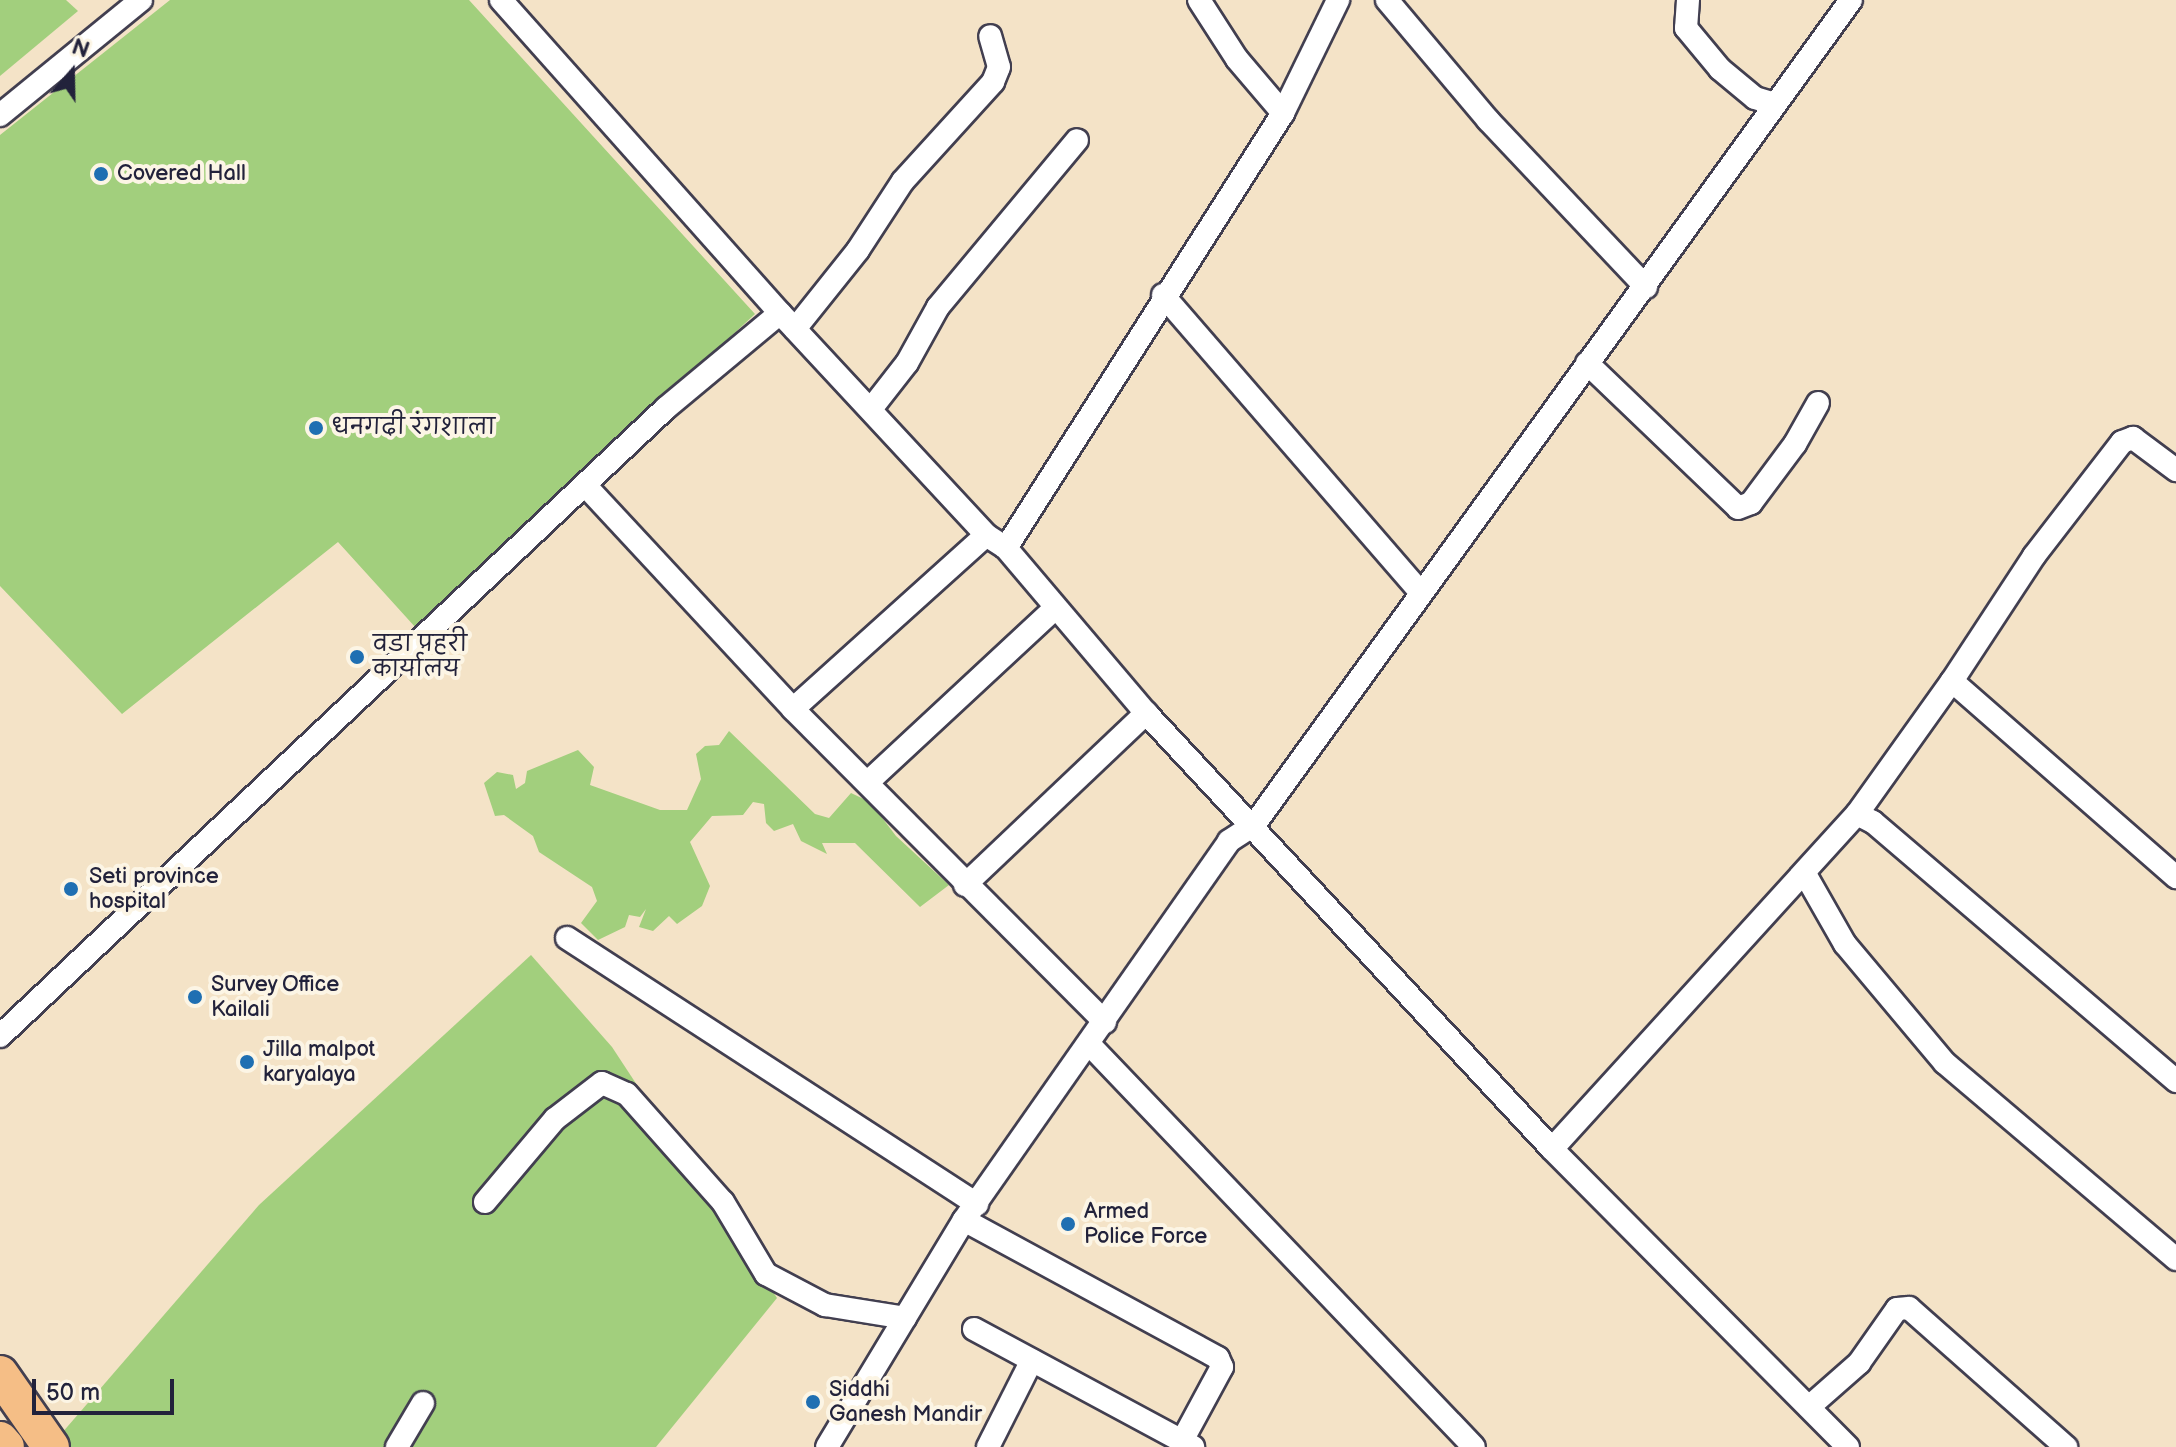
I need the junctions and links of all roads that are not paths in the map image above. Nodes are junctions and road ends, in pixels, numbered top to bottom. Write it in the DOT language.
graph roads {
  1 [pos="141,0"];
  2 [pos="501,0"];
  3 [pos="1199,0"];
  4 [pos="1338,0"];
  5 [pos="1387,0"];
  6 [pos="1688,0"];
  7 [pos="1851,0"];
  8 [pos="990,36"];
  9 [pos="1775,104"];
  10 [pos="1283,113"];
  11 [pos="0,115"];
  12 [pos="1077,140"];
  13 [pos="1646,287"];
  14 [pos="1163,295"];
  15 [pos="788,321"];
  16 [pos="1587,363"];
  17 [pos="1818,403"];
  18 [pos="871,409"];
  19 [pos="2176,470"];
  20 [pos="585,485"];
  21 [pos="986,535"];
  22 [pos="1006,548"];
  23 [pos="1421,593"];
  24 [pos="1054,609"];
  25 [pos="1952,681"];
  26 [pos="793,709"];
  27 [pos="1146,713"];
  28 [pos="868,782"];
  29 [pos="1857,814"];
  30 [pos="1254,825"];
  31 [pos="1805,874"];
  32 [pos="2176,877"];
  33 [pos="965,885"];
  34 [pos="567,938"];
  35 [pos="1105,1022"];
  36 [pos="0,1036"];
  37 [pos="1089,1044"];
  38 [pos="2176,1081"];
  39 [pos="1552,1149"];
  40 [pos="485,1202"];
  41 [pos="970,1212"];
  42 [pos="2176,1259"];
  43 [pos="905,1318"];
  44 [pos="974,1329"];
  45 [pos="1032,1360"];
  46 [pos="0,1374"];
  47 [pos="423,1403"];
  48 [pos="1809,1407"];
  49 [pos="0,1440"];
  50 [pos="1187,1444"];
  51 [pos="6,1447"];
  52 [pos="51,1447"];
  53 [pos="397,1447"];
  54 [pos="827,1447"];
  55 [pos="988,1447"];
  56 [pos="1474,1447"];
  57 [pos="1848,1447"];
  58 [pos="2066,1447"];
  1 -- 11 [label="street"];
  2 -- 15 [label="street"];
  3 -- 10 [label="street"];
  4 -- 10 [label="street"];
  5 -- 13 [label="street"];
  6 -- 9 [label="street"];
  7 -- 9 [label="street"];
  8 -- 15 [label="street"];
  9 -- 13 [label="street"];
  10 -- 14 [label="street"];
  12 -- 18 [label="street"];
  13 -- 16 [label="street"];
  14 -- 22 [label="street"];
  14 -- 23 [label="street"];
  15 -- 18 [label="street"];
  15 -- 20 [label="street"];
  16 -- 17 [label="street"];
  16 -- 23 [label="street"];
  18 -- 21 [label="street"];
  19 -- 25 [label="street"];
  20 -- 26 [label="street"];
  20 -- 36 [label="street"];
  21 -- 22 [label="street"];
  21 -- 26 [label="street"];
  22 -- 24 [label="street"];
  23 -- 30 [label="street"];
  24 -- 27 [label="street"];
  24 -- 28 [label="street"];
  25 -- 29 [label="street"];
  25 -- 32 [label="street"];
  26 -- 28 [label="street"];
  27 -- 30 [label="street"];
  27 -- 33 [label="street"];
  28 -- 33 [label="street"];
  29 -- 31 [label="street"];
  29 -- 38 [label="street"];
  30 -- 35 [label="street"];
  30 -- 39 [label="street"];
  31 -- 39 [label="street"];
  31 -- 42 [label="street"];
  33 -- 35 [label="street"];
  34 -- 41 [label="street"];
  35 -- 37 [label="street"];
  37 -- 41 [label="street"];
  37 -- 56 [label="street"];
  39 -- 48 [label="street"];
  40 -- 43 [label="street"];
  41 -- 43 [label="street"];
  41 -- 50 [label="street"];
  43 -- 54 [label="street"];
  44 -- 45 [label="street"];
  45 -- 50 [label="street"];
  45 -- 55 [label="street"];
  46 -- 52 [label="main road"];
  47 -- 53 [label="street"];
  48 -- 57 [label="street"];
  48 -- 58 [label="street"];
  49 -- 51 [label="main road"];
}
